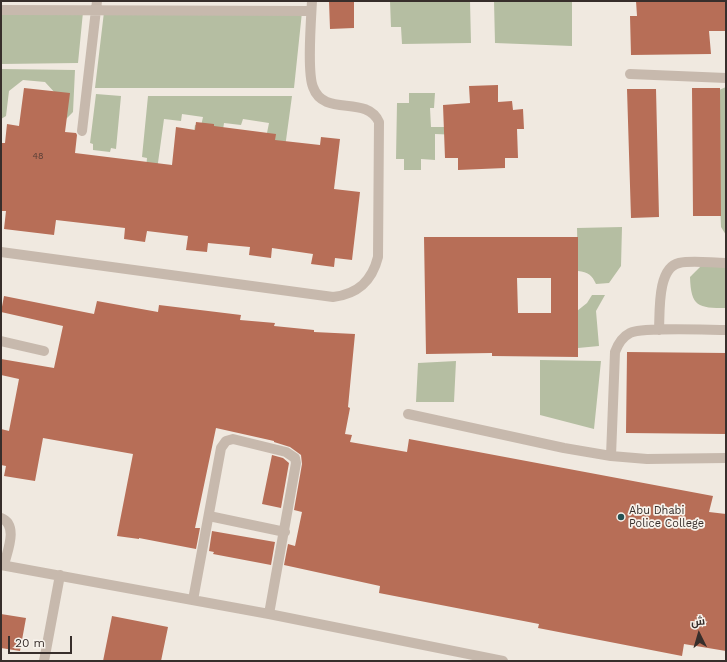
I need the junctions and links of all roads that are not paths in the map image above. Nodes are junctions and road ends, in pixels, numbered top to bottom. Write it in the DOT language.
graph roads {
  1 [pos="96,6"];
  2 [pos="311,6"];
  3 [pos="1,10"];
  4 [pos="630,74"];
  5 [pos="726,78"];
  6 [pos="82,131"];
  7 [pos="1,252"];
  8 [pos="726,263"];
  9 [pos="659,330"];
  10 [pos="726,330"];
  11 [pos="1,341"];
  12 [pos="44,351"];
  13 [pos="408,414"];
  14 [pos="611,456"];
  15 [pos="726,458"];
  16 [pos="208,516"];
  17 [pos="1,518"];
  18 [pos="284,532"];
  19 [pos="2,565"];
  20 [pos="60,575"];
  21 [pos="193,600"];
  22 [pos="269,614"];
  23 [pos="44,661"];
  24 [pos="503,661"];
  1 -- 2 [label="lane"];
  1 -- 3 [label="lane"];
  1 -- 6 [label="lane"];
  2 -- 7 [label="lane"];
  4 -- 5 [label="lane"];
  8 -- 9 [label="lane"];
  9 -- 10 [label="lane"];
  9 -- 14 [label="lane"];
  11 -- 12 [label="lane"];
  13 -- 14 [label="lane"];
  14 -- 15 [label="lane"];
  16 -- 18 [label="lane"];
  16 -- 18 [label="lane"];
  16 -- 21 [label="lane"];
  17 -- 19 [label="lane"];
  18 -- 22 [label="lane"];
  19 -- 20 [label="lane"];
  20 -- 21 [label="lane"];
  20 -- 23 [label="lane"];
  21 -- 22 [label="lane"];
  22 -- 24 [label="lane"];
}
